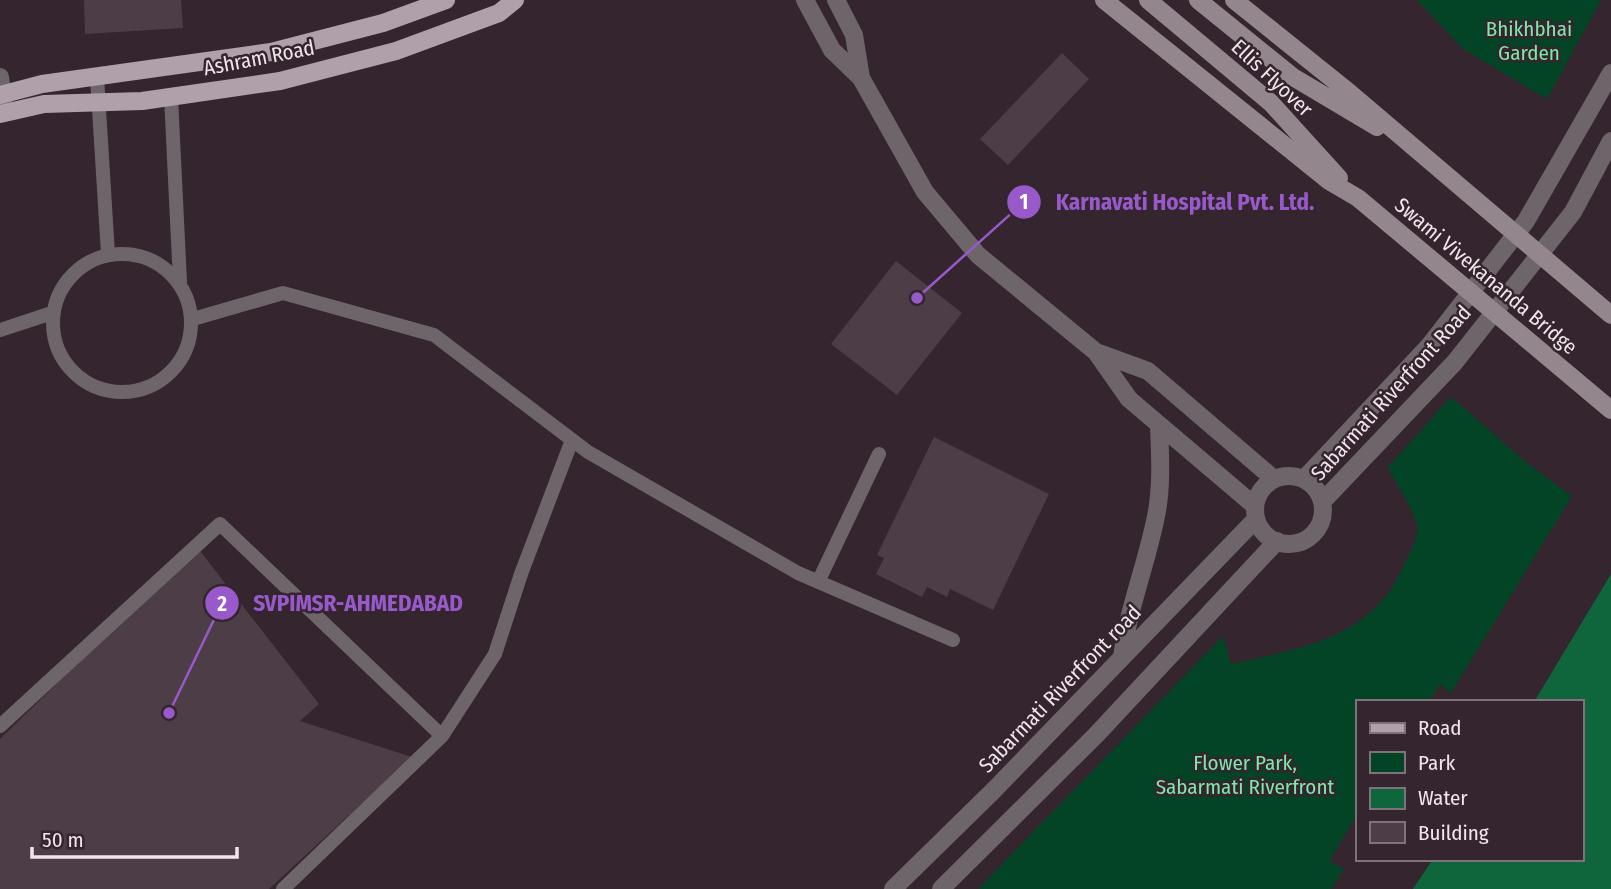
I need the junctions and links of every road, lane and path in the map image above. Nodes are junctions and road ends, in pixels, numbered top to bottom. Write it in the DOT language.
graph roads {
  1 [pos="446,0"];
  2 [pos="515,0"];
  3 [pos="805,0"];
  4 [pos="836,0"];
  5 [pos="1104,0"];
  6 [pos="1148,0"];
  7 [pos="1198,0"];
  8 [pos="1234,0"];
  9 [pos="1611,73"];
  10 [pos="97,77"];
  11 [pos="861,78"];
  12 [pos="171,97"];
  13 [pos="2,99"];
  14 [pos="100,102"];
  15 [pos="1611,141"];
  16 [pos="1425,156"];
  17 [pos="1357,198"];
  18 [pos="108,254"];
  19 [pos="180,282"];
  20 [pos="52,313"];
  21 [pos="1611,315"];
  22 [pos="193,318"];
  23 [pos="0,330"];
  24 [pos="1096,352"];
  25 [pos="1611,410"];
  26 [pos="1159,425"];
  27 [pos="572,440"];
  28 [pos="879,454"];
  29 [pos="1274,479"];
  30 [pos="1304,479"];
  31 [pos="1322,502"];
  32 [pos="1256,512"];
  33 [pos="1276,541"];
  34 [pos="818,582"];
  35 [pos="953,640"];
  36 [pos="1122,657"];
  37 [pos="0,726"];
  38 [pos="442,736"];
  39 [pos="994,790"];
  40 [pos="1017,814"];
  41 [pos="283,889"];
  42 [pos="893,889"];
  43 [pos="942,889"];
  1 -- 10 [label="main road, Ashram Road"];
  2 -- 12 [label="main road, Ashram Road"];
  3 -- 11 [label="street"];
  4 -- 11 [label="street"];
  5 -- 17 [label="main road, Swami Vivekananda Bridge"];
  6 -- 17 [label="main road, Ellis Flyover"];
  7 -- 16 [label="main road, Ellis Flyover"];
  8 -- 16 [label="main road"];
  9 -- 30 [label="street, Sabarmati Riverfront Road"];
  10 -- 13 [label="main road, Ashram Road"];
  10 -- 14 [label="lane"];
  11 -- 24 [label="street"];
  12 -- 14 [label="main road, Ashram Road"];
  12 -- 19 [label="lane"];
  13 -- 14 [label="main road, Ashram Road"];
  14 -- 18 [label="lane"];
  15 -- 31 [label="street, Sabarmati Riverfront Road"];
  16 -- 21 [label="main road"];
  17 -- 25 [label="main road, Swami Vivekananda Bridge"];
  18 -- 19 [label="lane"];
  18 -- 20 [label="lane"];
  19 -- 22 [label="lane"];
  20 -- 22 [label="lane"];
  20 -- 23 [label="lane"];
  22 -- 27 [label="lane"];
  24 -- 26 [label="street"];
  24 -- 29 [label="street"];
  26 -- 32 [label="street"];
  26 -- 36 [label="street"];
  27 -- 34 [label="lane"];
  27 -- 38 [label="lane"];
  28 -- 34 [label="lane"];
  29 -- 30 [label="street"];
  29 -- 32 [label="street"];
  30 -- 31 [label="street"];
  31 -- 33 [label="street"];
  32 -- 33 [label="street"];
  32 -- 36 [label="street, Sabarmati Riverfront road"];
  33 -- 40 [label="street"];
  34 -- 35 [label="lane"];
  36 -- 39 [label="street, Sabarmati Riverfront road"];
  37 -- 38 [label="lane"];
  38 -- 41 [label="lane"];
  39 -- 40 [label="street"];
  39 -- 42 [label="street, Sabarmati Riverfront road"];
  40 -- 43 [label="street"];
}
